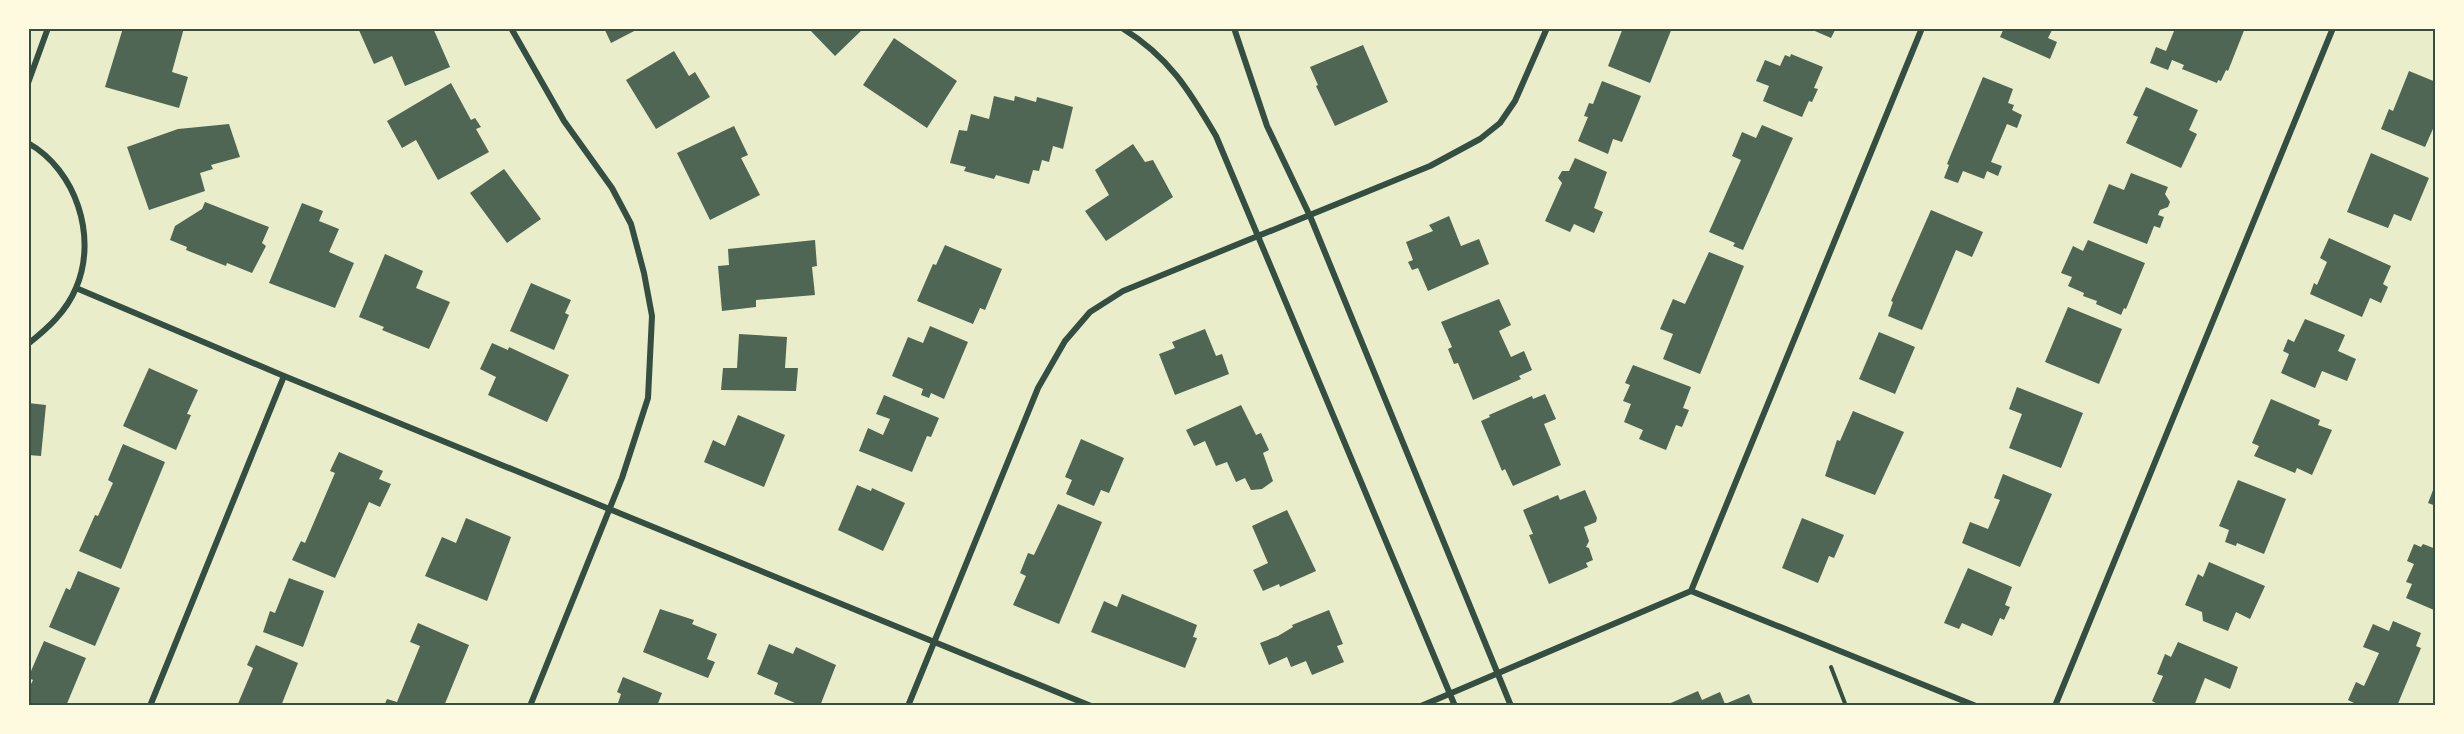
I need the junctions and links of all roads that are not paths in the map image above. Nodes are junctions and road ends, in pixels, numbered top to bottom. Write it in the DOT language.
graph roads {
  1 [pos="48,28"];
  2 [pos="511,28"];
  3 [pos="1122,28"];
  4 [pos="1234,28"];
  5 [pos="1547,28"];
  6 [pos="1922,28"];
  7 [pos="2333,28"];
  8 [pos="28,83"];
  9 [pos="28,143"];
  10 [pos="1310,216"];
  11 [pos="1259,235"];
  12 [pos="76,288"];
  13 [pos="28,344"];
  14 [pos="284,376"];
  15 [pos="610,508"];
  16 [pos="1691,591"];
  17 [pos="934,643"];
  18 [pos="1498,672"];
  19 [pos="1450,694"];
  20 [pos="150,705"];
  21 [pos="530,705"];
  22 [pos="908,705"];
  23 [pos="1091,705"];
  24 [pos="1421,705"];
  25 [pos="1455,705"];
  26 [pos="1511,705"];
  27 [pos="1976,705"];
  28 [pos="2055,705"];
  1 -- 8 [label="street"];
  2 -- 15 [label="street"];
  3 -- 11 [label="street"];
  4 -- 10 [label="street"];
  5 -- 10 [label="street"];
  6 -- 16 [label="street"];
  7 -- 28 [label="street"];
  9 -- 12 [label="street"];
  10 -- 11 [label="street"];
  10 -- 18 [label="street"];
  11 -- 17 [label="street"];
  11 -- 19 [label="street"];
  12 -- 13 [label="street"];
  12 -- 14 [label="street"];
  14 -- 15 [label="street"];
  14 -- 20 [label="street"];
  15 -- 17 [label="street"];
  15 -- 21 [label="street"];
  16 -- 18 [label="street"];
  16 -- 27 [label="street"];
  17 -- 22 [label="street"];
  17 -- 23 [label="street"];
  18 -- 19 [label="street"];
  18 -- 26 [label="street"];
  19 -- 24 [label="street"];
  19 -- 25 [label="street"];
}
